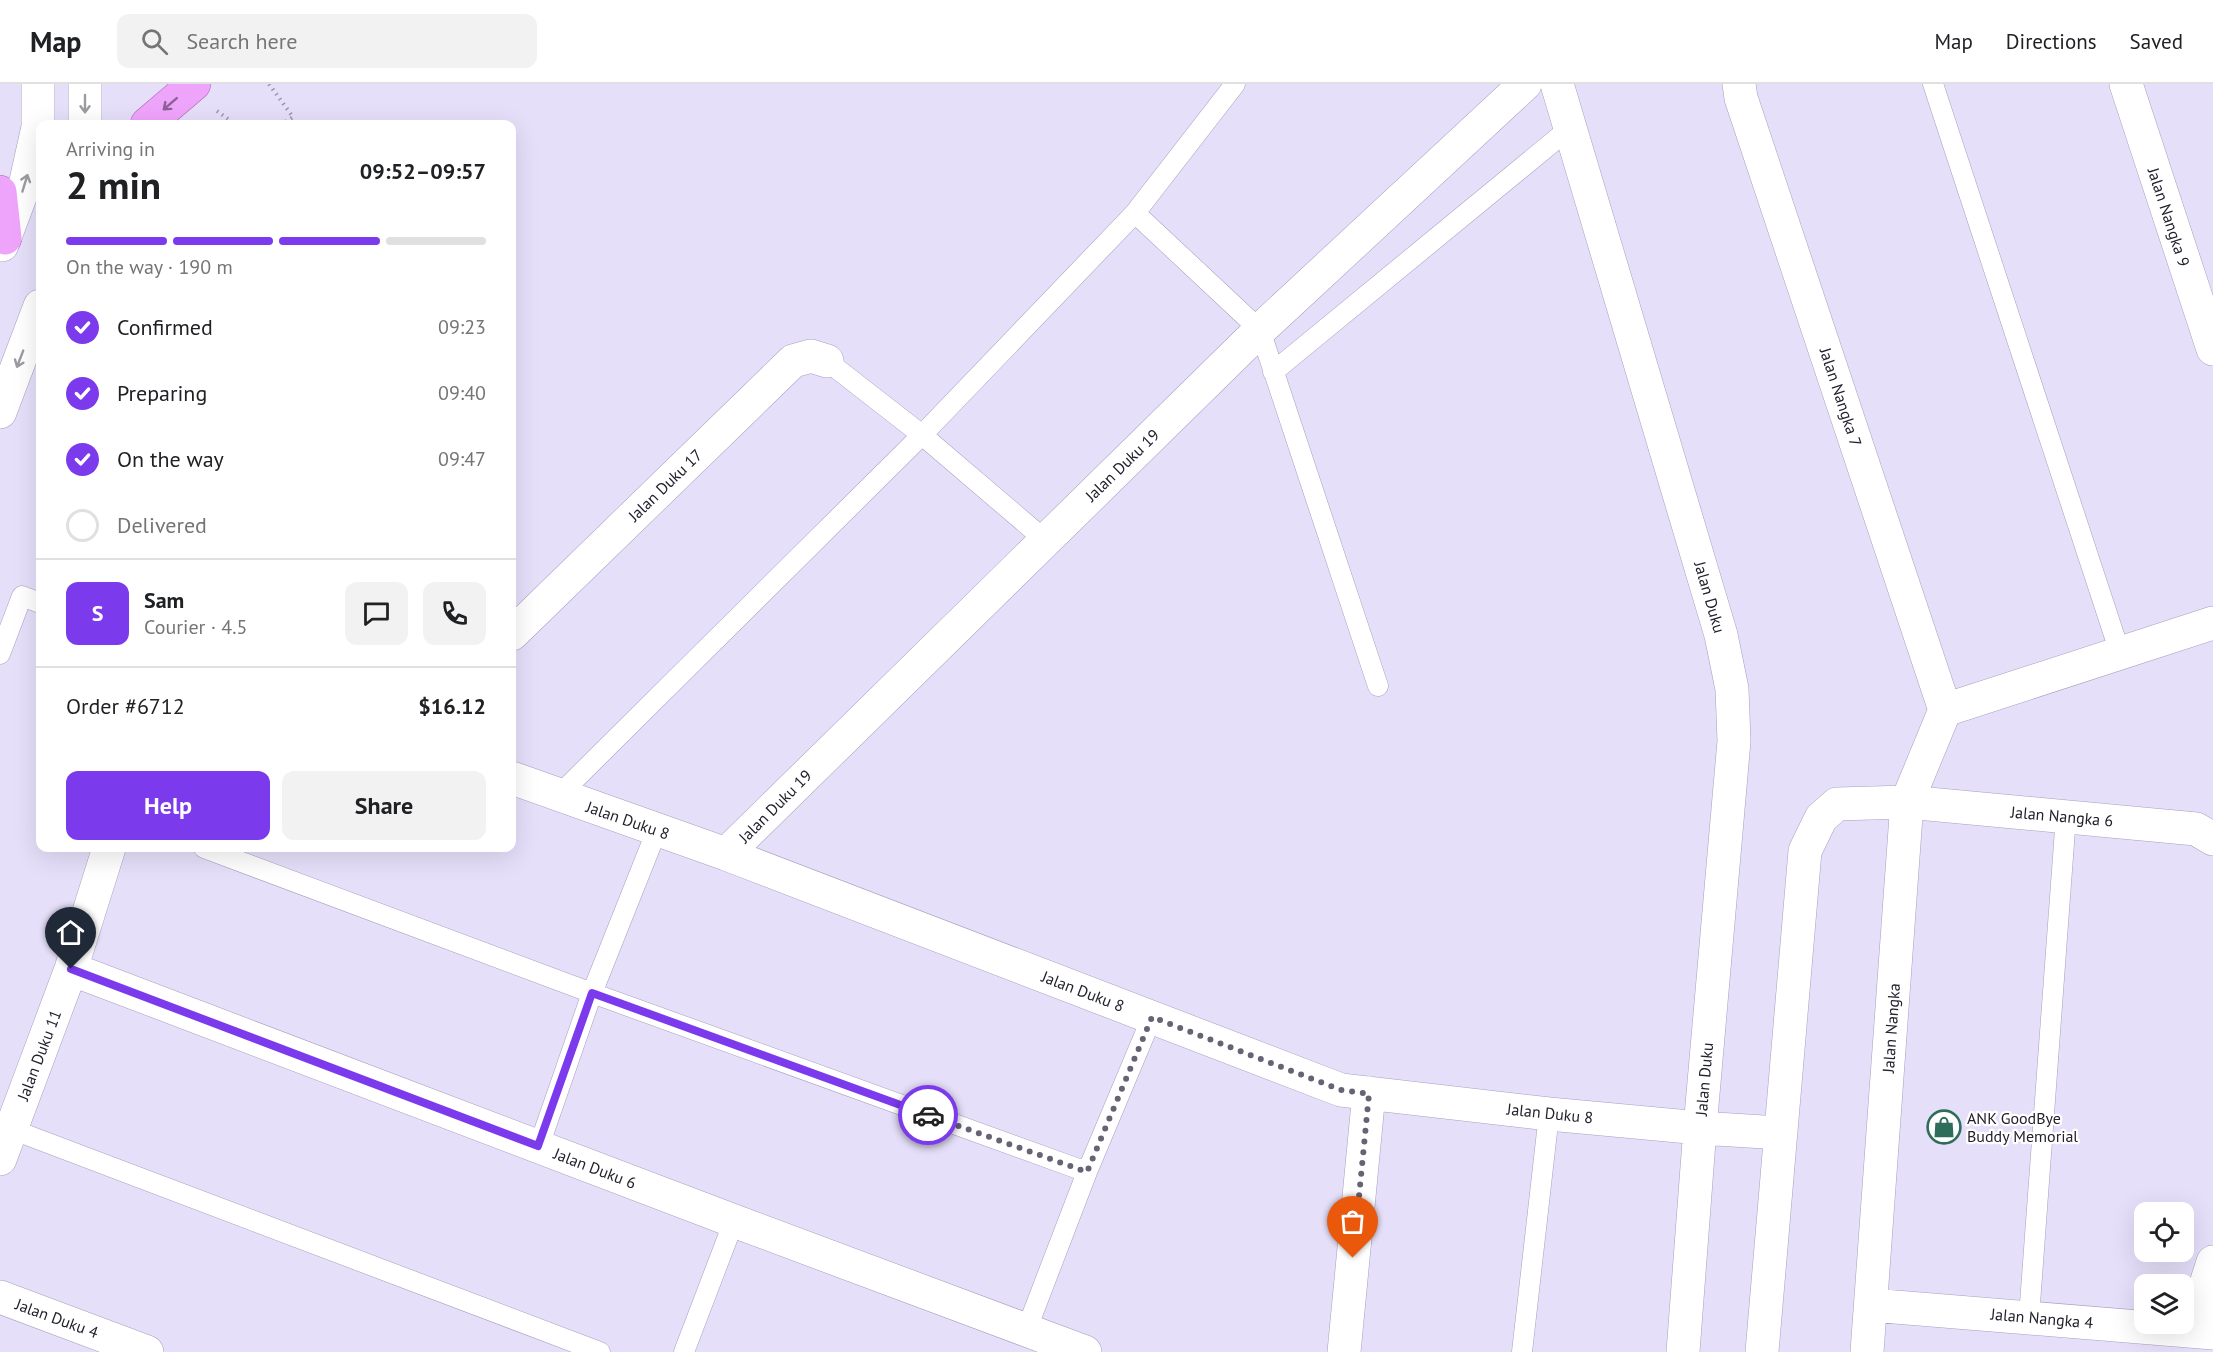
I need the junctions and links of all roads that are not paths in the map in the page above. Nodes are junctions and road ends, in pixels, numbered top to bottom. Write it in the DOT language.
graph roads {
  1 [pos="38,84"];
  2 [pos="85,84"];
  3 [pos="194,84"];
  4 [pos="1234,84"];
  5 [pos="1525,84"];
  6 [pos="1557,84"];
  7 [pos="1739,84"];
  8 [pos="1933,84"];
  9 [pos="2126,84"];
  10 [pos="38,120"];
  11 [pos="85,120"];
  12 [pos="152,120"];
  13 [pos="1569,128"];
  14 [pos="36,136"];
  15 [pos="0,192"];
  16 [pos="1135,213"];
  17 [pos="2,244"];
  18 [pos="36,317"];
  19 [pos="1260,330"];
  20 [pos="2213,349"];
  21 [pos="827,361"];
  22 [pos="1273,372"];
  23 [pos="0,412"];
  24 [pos="922,435"];
  25 [pos="1045,540"];
  26 [pos="36,601"];
  27 [pos="2213,623"];
  28 [pos="516,630"];
  29 [pos="2120,653"];
  30 [pos="0,654"];
  31 [pos="1378,686"];
  32 [pos="1945,710"];
  33 [pos="516,780"];
  34 [pos="558,796"];
  35 [pos="1907,802"];
  36 [pos="2066,816"];
  37 [pos="657,830"];
  38 [pos="2213,839"];
  39 [pos="107,852"];
  40 [pos="215,852"];
  41 [pos="726,854"];
  42 [pos="71,969"];
  43 [pos="592,993"];
  44 [pos="1152,1017"];
  45 [pos="1369,1094"];
  46 [pos="1550,1114"];
  47 [pos="1700,1128"];
  48 [pos="1780,1133"];
  49 [pos="5,1144"];
  50 [pos="538,1146"];
  51 [pos="1087,1172"];
  52 [pos="734,1221"];
  53 [pos="2213,1262"];
  54 [pos="0,1298"];
  55 [pos="1870,1305"];
  56 [pos="2029,1317"];
  57 [pos="1026,1331"];
  58 [pos="2202,1332"];
  59 [pos="147,1352"];
  60 [pos="600,1352"];
  61 [pos="684,1352"];
  62 [pos="1085,1352"];
  63 [pos="1344,1352"];
  64 [pos="1522,1352"];
  65 [pos="1683,1352"];
  66 [pos="1762,1352"];
  67 [pos="1867,1352"];
  10 -- 1 [label="street, one-way"];
  2 -- 11 [label="street, one-way"];
  3 -- 12 [label="highway, one-way"];
  4 -- 16 [label="lane"];
  5 -- 19 [label="street, Jalan Duku 19"];
  6 -- 13 [label="street, Jalan Duku"];
  7 -- 32 [label="street, Jalan Nangka 7"];
  8 -- 29 [label="lane"];
  9 -- 20 [label="street, Jalan Nangka 9"];
  13 -- 22 [label="lane"];
  13 -- 47 [label="street, Jalan Duku"];
  17 -- 14 [label="street, one-way"];
  15 -- 17 [label="highway"];
  16 -- 19 [label="lane"];
  16 -- 24 [label="lane"];
  18 -- 23 [label="street, one-way"];
  19 -- 22 [label="lane"];
  19 -- 25 [label="street, Jalan Duku 19"];
  21 -- 24 [label="lane"];
  21 -- 28 [label="street, Jalan Duku 17"];
  22 -- 31 [label="lane"];
  24 -- 25 [label="lane"];
  24 -- 34 [label="lane"];
  25 -- 41 [label="street, Jalan Duku 19"];
  26 -- 30 [label="lane"];
  27 -- 29 [label="street"];
  29 -- 32 [label="street"];
  32 -- 35 [label="street, Jalan Nangka"];
  33 -- 34 [label="street, Jalan Duku 8"];
  34 -- 37 [label="street, Jalan Duku 8"];
  35 -- 36 [label="street, Jalan Nangka 6"];
  35 -- 48 [label="street"];
  35 -- 55 [label="street, Jalan Nangka"];
  36 -- 38 [label="street, Jalan Nangka 6"];
  36 -- 56 [label="lane"];
  37 -- 41 [label="street, Jalan Duku 8"];
  37 -- 43 [label="lane"];
  39 -- 42 [label="street, Jalan Duku 11"];
  40 -- 43 [label="lane"];
  41 -- 44 [label="street, Jalan Duku 8"];
  42 -- 49 [label="street, Jalan Duku 11"];
  42 -- 50 [label="street, Jalan Duku 6"];
  43 -- 50 [label="lane"];
  43 -- 51 [label="lane"];
  44 -- 45 [label="street, Jalan Duku 8"];
  44 -- 51 [label="lane"];
  45 -- 46 [label="street, Jalan Duku 8"];
  45 -- 63 [label="street"];
  46 -- 47 [label="street, Jalan Duku 8"];
  46 -- 64 [label="lane"];
  47 -- 48 [label="street, Jalan Duku 8"];
  47 -- 65 [label="street, Jalan Duku"];
  48 -- 66 [label="street"];
  49 -- 60 [label="lane"];
  50 -- 52 [label="street, Jalan Duku 6"];
  51 -- 57 [label="lane"];
  52 -- 57 [label="street, Jalan Duku 6"];
  52 -- 61 [label="lane"];
  53 -- 58 [label="street"];
  54 -- 59 [label="street, Jalan Duku 4"];
  55 -- 56 [label="street, Jalan Nangka 4"];
  55 -- 67 [label="street, Jalan Nangka"];
  56 -- 58 [label="street, Jalan Nangka 4"];
  57 -- 62 [label="street, Jalan Duku 6"];
}
